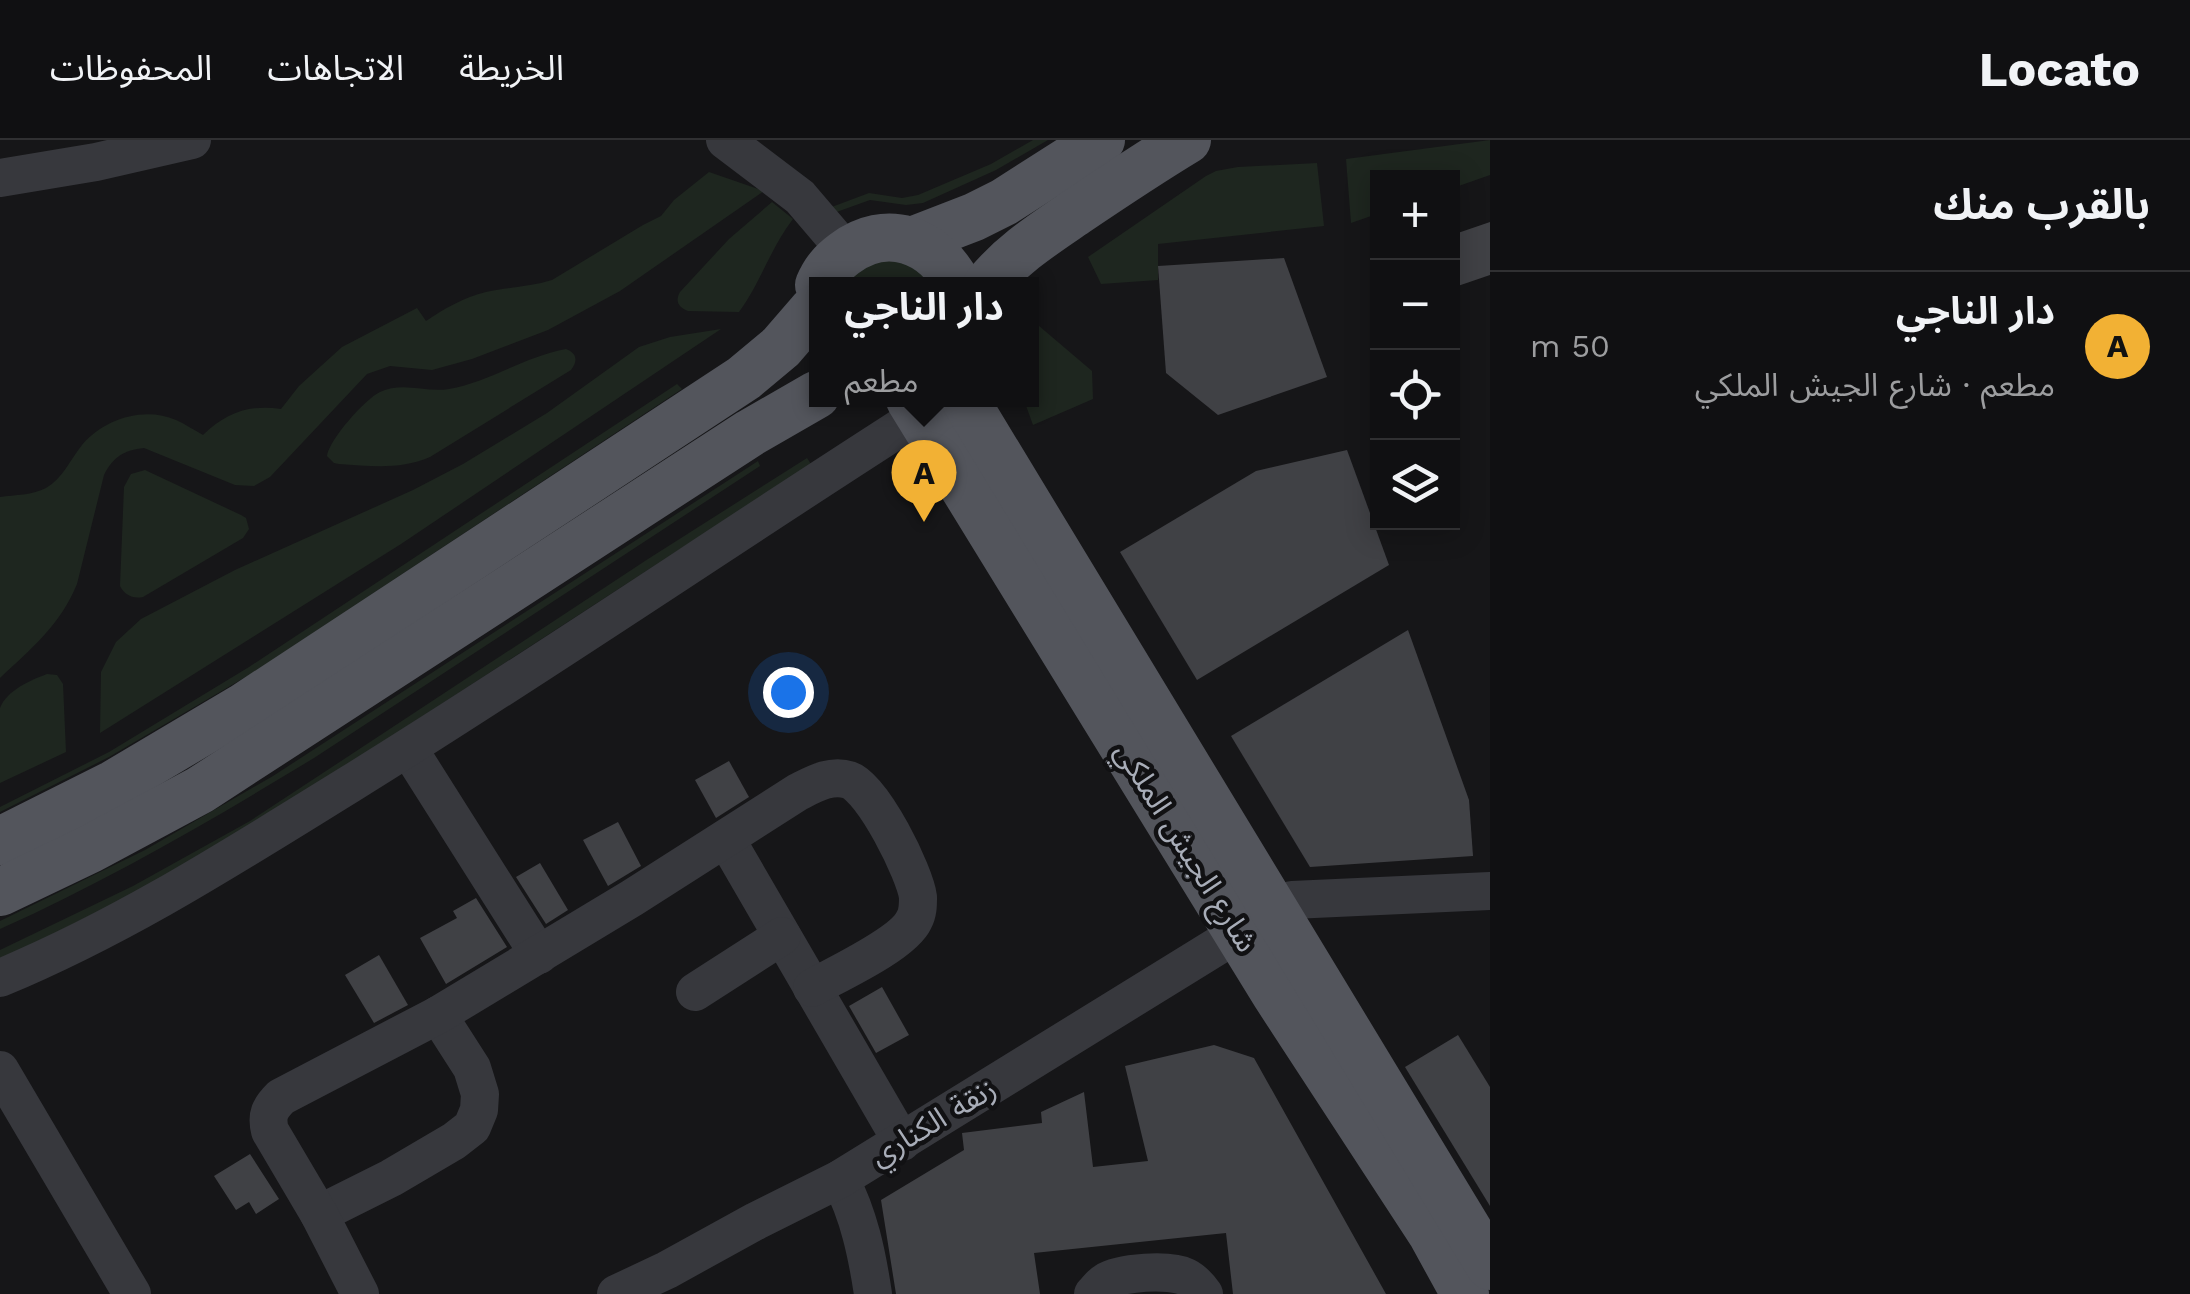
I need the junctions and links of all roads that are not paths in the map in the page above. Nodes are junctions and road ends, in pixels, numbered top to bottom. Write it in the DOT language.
graph roads {
  1 [pos="192,140"];
  2 [pos="725,140"];
  3 [pos="1101,140"];
  4 [pos="1187,140"];
  5 [pos="0,178"];
  6 [pos="912,241"];
  7 [pos="818,277"];
  8 [pos="834,277"];
  9 [pos="954,277"];
  10 [pos="994,277"];
  11 [pos="809,311"];
  12 [pos="809,399"];
  13 [pos="915,407"];
  14 [pos="969,407"];
  15 [pos="408,748"];
  16 [pos="726,838"];
  17 [pos="0,841"];
  18 [pos="1490,891"];
  19 [pos="0,892"];
  20 [pos="1258,922"];
  21 [pos="782,936"];
  22 [pos="539,955"];
  23 [pos="0,978"];
  24 [pos="812,988"];
  25 [pos="695,992"];
  26 [pos="438,1016"];
  27 [pos="0,1070"];
  28 [pos="902,1142"];
  29 [pos="840,1178"];
  30 [pos="319,1214"];
  31 [pos="1490,1266"];
  32 [pos="132,1294"];
  33 [pos="360,1294"];
  34 [pos="616,1294"];
  35 [pos="873,1294"];
  36 [pos="1093,1294"];
  37 [pos="1204,1294"];
  38 [pos="1464,1294"];
  1 -- 5 [label="street"];
  2 -- 7 [label="street"];
  3 -- 6 [label="main road"];
  4 -- 10 [label="main road"];
  6 -- 8 [label="main road"];
  6 -- 9 [label="main road"];
  11 -- 17 [label="main road"];
  12 -- 19 [label="main road"];
  13 -- 15 [label="street"];
  13 -- 20 [label="main road, شارع الجيش الملكي"];
  14 -- 20 [label="main road, شارع الجيش الملكي"];
  15 -- 22 [label="street"];
  15 -- 23 [label="street"];
  16 -- 21 [label="street"];
  16 -- 22 [label="street"];
  16 -- 24 [label="street"];
  18 -- 20 [label="street, زنقة الكناري"];
  20 -- 28 [label="street, زنقة الكناري"];
  20 -- 31 [label="main road, شارع الجيش الملكي"];
  20 -- 38 [label="main road, شارع الجيش الملكي"];
  21 -- 24 [label="street"];
  21 -- 25 [label="street"];
  22 -- 26 [label="street"];
  24 -- 28 [label="street"];
  26 -- 30 [label="street"];
  26 -- 30 [label="street"];
  27 -- 32 [label="street"];
  28 -- 29 [label="street, زنقة الكناري"];
  29 -- 34 [label="street, زنقة الكناري"];
  29 -- 35 [label="street"];
  30 -- 33 [label="street"];
  36 -- 37 [label="street"];
}
